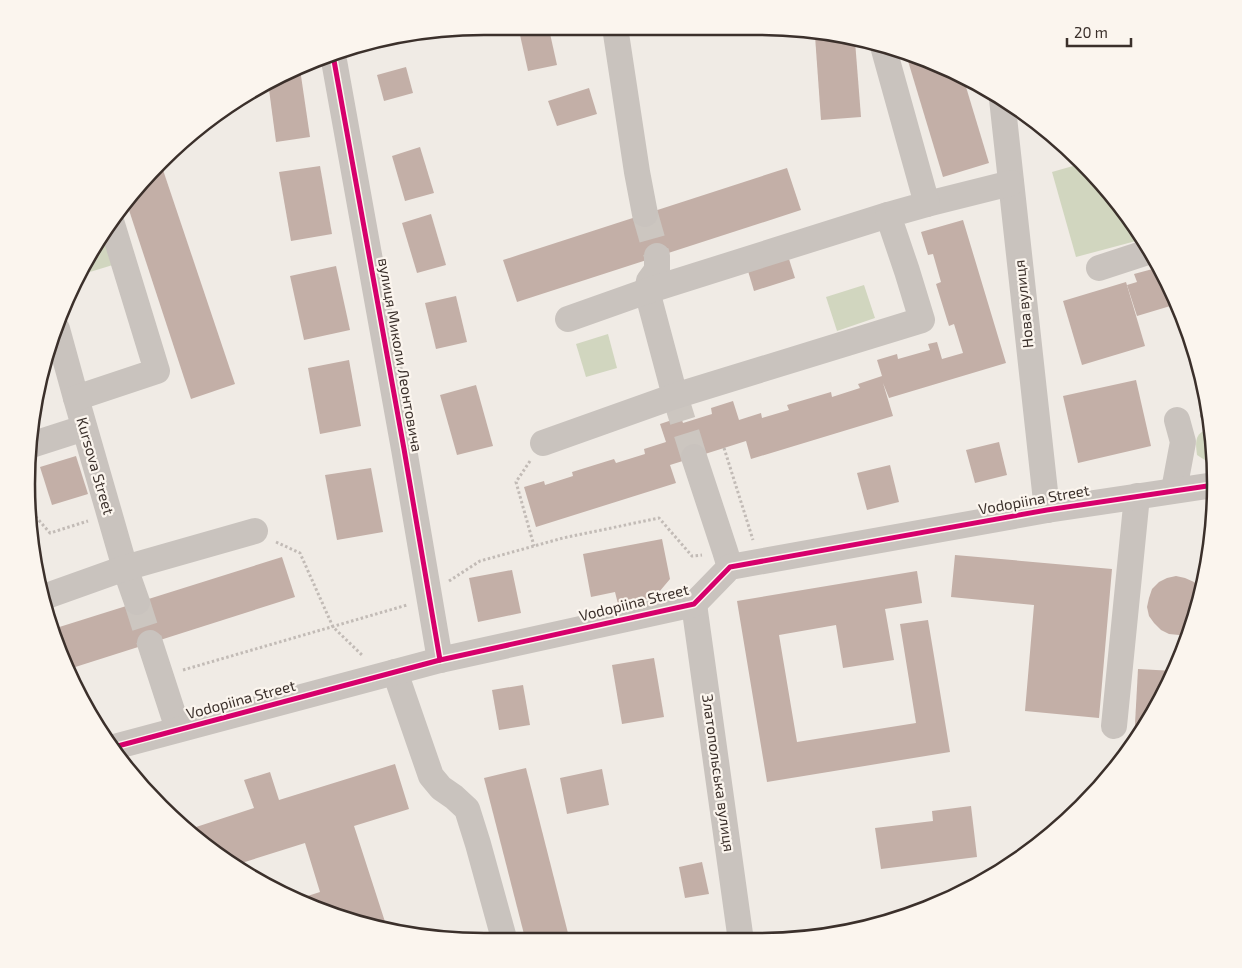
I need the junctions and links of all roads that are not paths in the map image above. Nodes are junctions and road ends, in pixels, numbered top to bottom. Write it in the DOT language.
graph roads {
  1 [pos="616,35"];
  2 [pos="886,54"];
  3 [pos="334,61"];
  4 [pos="1003,108"];
  5 [pos="1011,183"];
  6 [pos="927,204"];
  7 [pos="645,214"];
  8 [pos="888,215"];
  9 [pos="114,231"];
  10 [pos="1143,254"];
  11 [pos="657,256"];
  12 [pos="1098,268"];
  13 [pos="647,292"];
  14 [pos="568,319"];
  15 [pos="60,338"];
  16 [pos="675,396"];
  17 [pos="76,398"];
  18 [pos="1177,420"];
  19 [pos="84,428"];
  20 [pos="37,443"];
  21 [pos="543,443"];
  22 [pos="694,457"];
  23 [pos="1207,486"];
  24 [pos="1174,490"];
  25 [pos="1137,496"];
  26 [pos="1047,510"];
  27 [pos="255,532"];
  28 [pos="728,559"];
  29 [pos="125,568"];
  30 [pos="49,595"];
  31 [pos="137,602"];
  32 [pos="694,604"];
  33 [pos="150,643"];
  34 [pos="440,660"];
  35 [pos="389,674"];
  36 [pos="1114,726"];
  37 [pos="178,729"];
  38 [pos="120,745"];
  39 [pos="503,933"];
  40 [pos="741,933"];
  1 -- 7 [label="street"];
  2 -- 6 [label="street"];
  3 -- 34 [label="street, вулиця Миколи Леонтовича"];
  4 -- 5 [label="street, Нова вулиця"];
  5 -- 6 [label="street"];
  5 -- 26 [label="street, Нова вулиця"];
  6 -- 8 [label="street"];
  8 -- 13 [label="street"];
  8 -- 16 [label="street"];
  9 -- 17 [label="street"];
  10 -- 12 [label="street"];
  11 -- 13 [label="street"];
  13 -- 14 [label="street"];
  13 -- 16 [label="street"];
  15 -- 17 [label="street, Kursova Street"];
  16 -- 21 [label="street"];
  17 -- 19 [label="street, Kursova Street"];
  18 -- 24 [label="street"];
  19 -- 20 [label="street"];
  19 -- 29 [label="street, Kursova Street"];
  22 -- 28 [label="street"];
  23 -- 24 [label="street, Vodopiina Street"];
  24 -- 25 [label="street, Vodopiina Street"];
  25 -- 26 [label="street, Vodopiina Street"];
  25 -- 36 [label="street"];
  26 -- 28 [label="street, Vodopiina Street"];
  27 -- 29 [label="street"];
  28 -- 32 [label="street, Vodopiina Street"];
  29 -- 30 [label="street"];
  29 -- 31 [label="street, Kursova Street"];
  32 -- 34 [label="street, Vodopiina Street"];
  32 -- 40 [label="street, Златопольська вулиця"];
  33 -- 37 [label="street"];
  34 -- 35 [label="street, Vodopiina Street"];
  35 -- 37 [label="street, Vodopiina Street"];
  35 -- 39 [label="street"];
  37 -- 38 [label="street, Vodopiina Street"];
}
